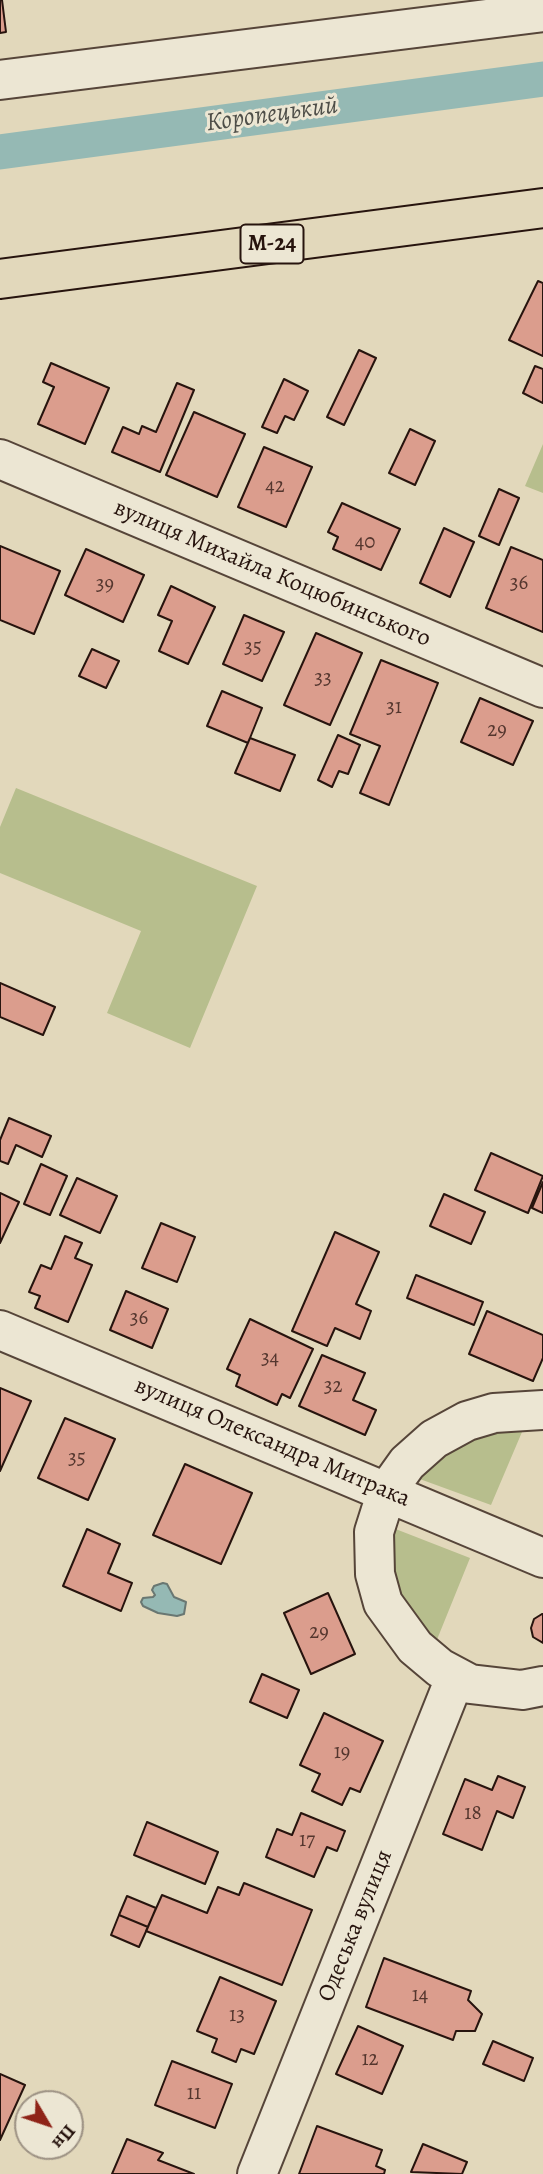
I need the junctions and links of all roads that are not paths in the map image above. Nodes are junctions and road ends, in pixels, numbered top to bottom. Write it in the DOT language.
graph roads {
  1 [pos="543,12"];
  2 [pos="0,80"];
  3 [pos="543,208"];
  4 [pos="0,279"];
  5 [pos="0,459"];
  6 [pos="543,688"];
  7 [pos="0,1330"];
  8 [pos="543,1410"];
  9 [pos="387,1491"];
  10 [pos="543,1558"];
  11 [pos="455,1678"];
  12 [pos="543,1686"];
  13 [pos="257,2174"];
  1 -- 2 [label="street"];
  3 -- 4 [label="highway, М-24"];
  5 -- 6 [label="street, вулиця Михайла Коцюбинського"];
  7 -- 9 [label="street, вулиця Олександра Митрака"];
  8 -- 9 [label="street"];
  9 -- 10 [label="street, вулиця Олександра Митрака"];
  9 -- 11 [label="street"];
  11 -- 12 [label="street"];
  11 -- 13 [label="street, Одеська вулиця"];
}
